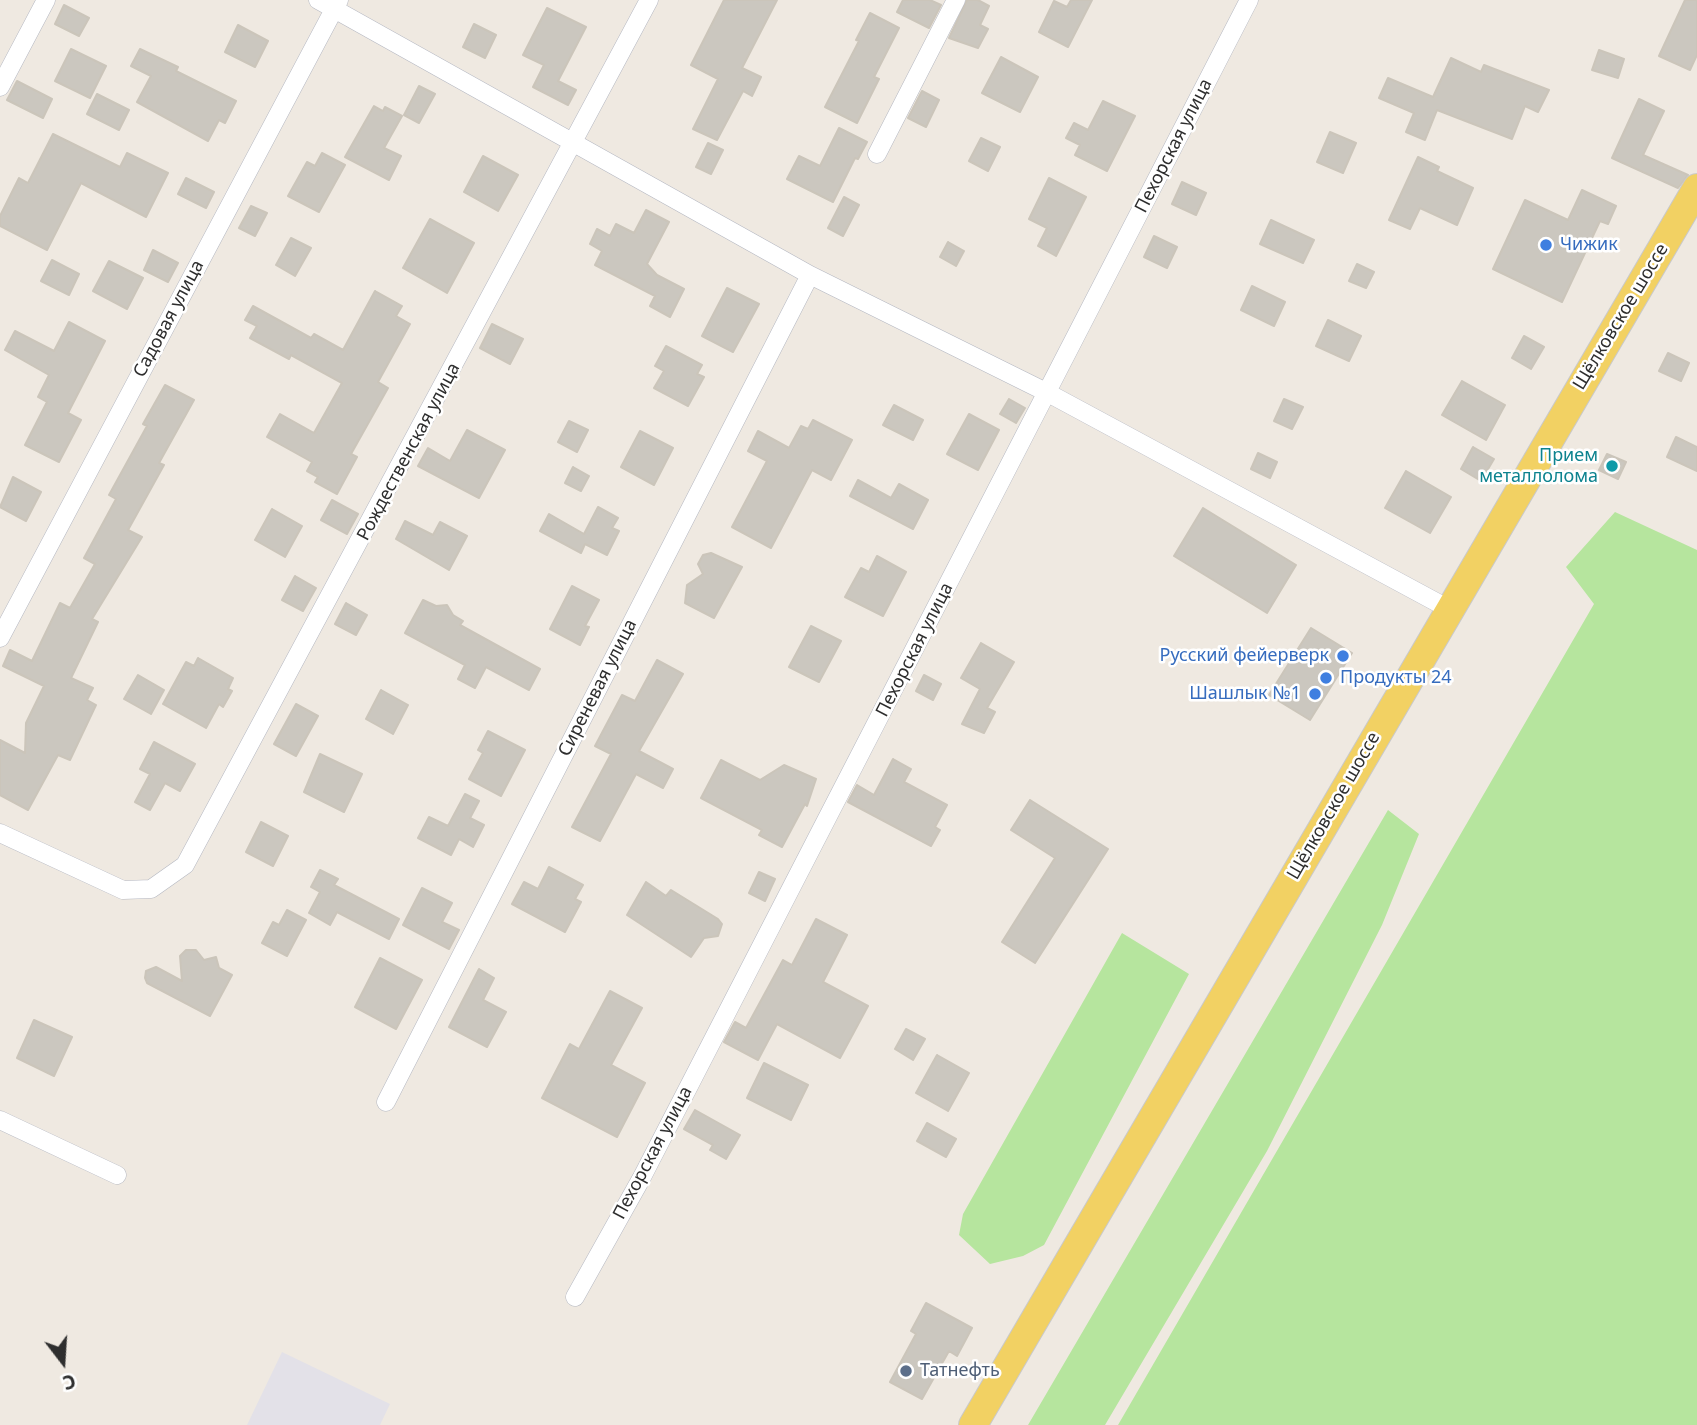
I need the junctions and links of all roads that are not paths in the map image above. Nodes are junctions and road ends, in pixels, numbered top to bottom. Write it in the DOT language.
graph roads {
  1 [pos="46,0"];
  2 [pos="649,0"];
  3 [pos="956,0"];
  4 [pos="1249,0"];
  5 [pos="331,3"];
  6 [pos="0,87"];
  7 [pos="576,142"];
  8 [pos="877,154"];
  9 [pos="1697,188"];
  10 [pos="810,275"];
  11 [pos="1048,393"];
  12 [pos="1449,609"];
  13 [pos="0,638"];
  14 [pos="0,833"];
  15 [pos="386,1102"];
  16 [pos="0,1120"];
  17 [pos="117,1175"];
  18 [pos="575,1297"];
  19 [pos="974,1425"];
  1 -- 6 [label="street"];
  2 -- 7 [label="street, Рождественская улица"];
  3 -- 8 [label="street"];
  4 -- 11 [label="street, Пехорская улица"];
  5 -- 7 [label="street"];
  5 -- 13 [label="street, Садовая улица"];
  7 -- 10 [label="street"];
  7 -- 14 [label="street, Рождественская улица"];
  9 -- 12 [label="main road, Щёлковское шоссе"];
  10 -- 11 [label="street"];
  10 -- 15 [label="street, Сиреневая улица"];
  11 -- 12 [label="street"];
  11 -- 18 [label="street, Пехорская улица"];
  12 -- 19 [label="main road, Щёлковское шоссе"];
  16 -- 17 [label="street"];
}
